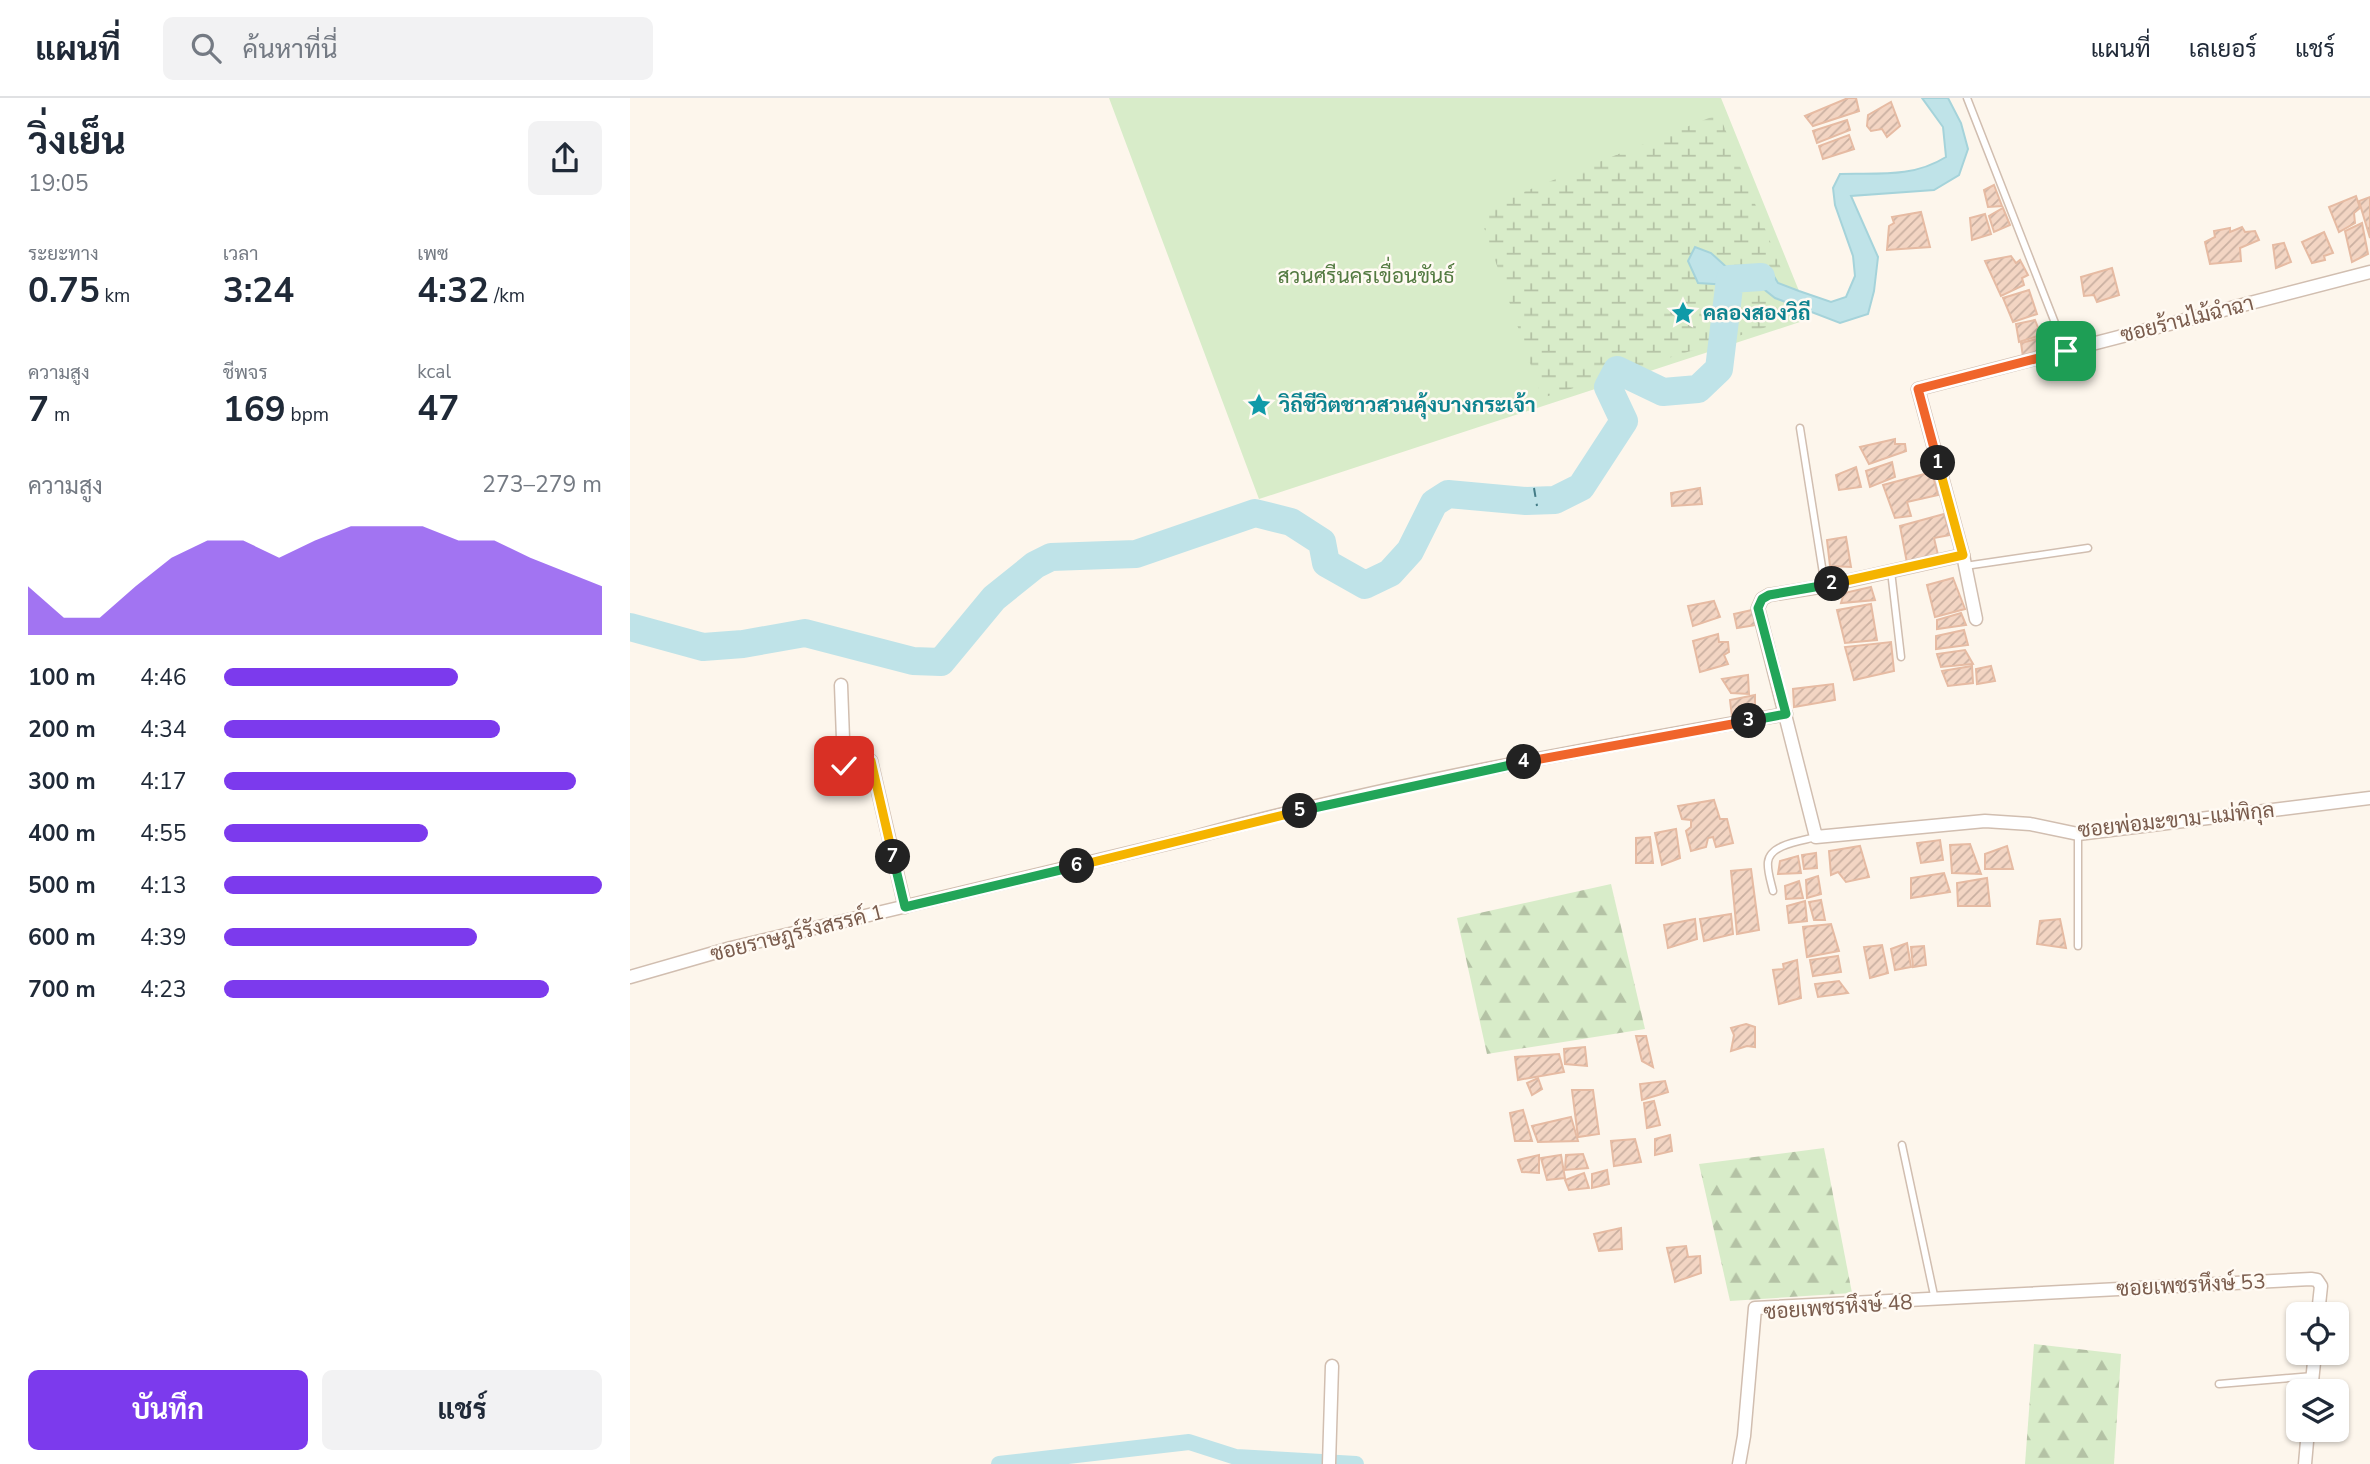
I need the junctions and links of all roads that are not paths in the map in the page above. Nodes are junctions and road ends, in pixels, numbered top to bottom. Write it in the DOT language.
graph roads {
  1 [pos="1967,98"];
  2 [pos="2370,272"];
  3 [pos="2066,351"];
  4 [pos="1800,428"];
  5 [pos="2088,548"];
  6 [pos="1964,561"];
  7 [pos="1891,571"];
  8 [pos="1825,586"];
  9 [pos="1976,619"];
  10 [pos="1901,657"];
  11 [pos="841,685"];
  12 [pos="1786,714"];
  13 [pos="2370,798"];
  14 [pos="2078,834"];
  15 [pos="1816,837"];
  16 [pos="1773,891"];
  17 [pos="905,907"];
  18 [pos="2078,946"];
  19 [pos="630,977"];
  20 [pos="1902,1145"];
  21 [pos="2031,1294"];
  22 [pos="1935,1301"];
  23 [pos="2319,1302"];
  24 [pos="2313,1365"];
  25 [pos="1332,1366"];
  26 [pos="2312,1376"];
  27 [pos="2312,1379"];
  28 [pos="2219,1384"];
  29 [pos="2307,1442"];
  30 [pos="1329,1464"];
  31 [pos="1740,1464"];
  32 [pos="2305,1464"];
  1 -- 3 [label="lane"];
  2 -- 3 [label="street, ซอยร้านไม้ฉำฉา"];
  3 -- 6 [label="street, ซอยร้านไม้ฉำฉา"];
  4 -- 8 [label="lane"];
  5 -- 6 [label="lane"];
  6 -- 7 [label="street"];
  6 -- 9 [label="street"];
  7 -- 8 [label="street"];
  7 -- 10 [label="lane"];
  8 -- 12 [label="street"];
  11 -- 17 [label="street"];
  12 -- 15 [label="street"];
  12 -- 17 [label="street, ซอยราษฎร์รังสรรค์ 1"];
  13 -- 14 [label="street, ซอยพ่อมะขาม-แม่พิกุล"];
  14 -- 15 [label="street, ซอยพ่อมะขาม-แม่พิกุล"];
  14 -- 18 [label="lane"];
  15 -- 16 [label="lane"];
  17 -- 19 [label="street, ซอยราษฎร์รังสรรค์ 1"];
  20 -- 22 [label="lane"];
  21 -- 22 [label="street, ซอยเพชรหึงษ์ 48"];
  21 -- 23 [label="street, ซอยเพชรหึงษ์ 53"];
  22 -- 31 [label="street, ซอยเพชรหึงษ์ 48"];
  24 -- 26 [label="street"];
  25 -- 30 [label="street"];
  26 -- 27 [label="street"];
  26 -- 28 [label="lane"];
  29 -- 32 [label="street"];
}
